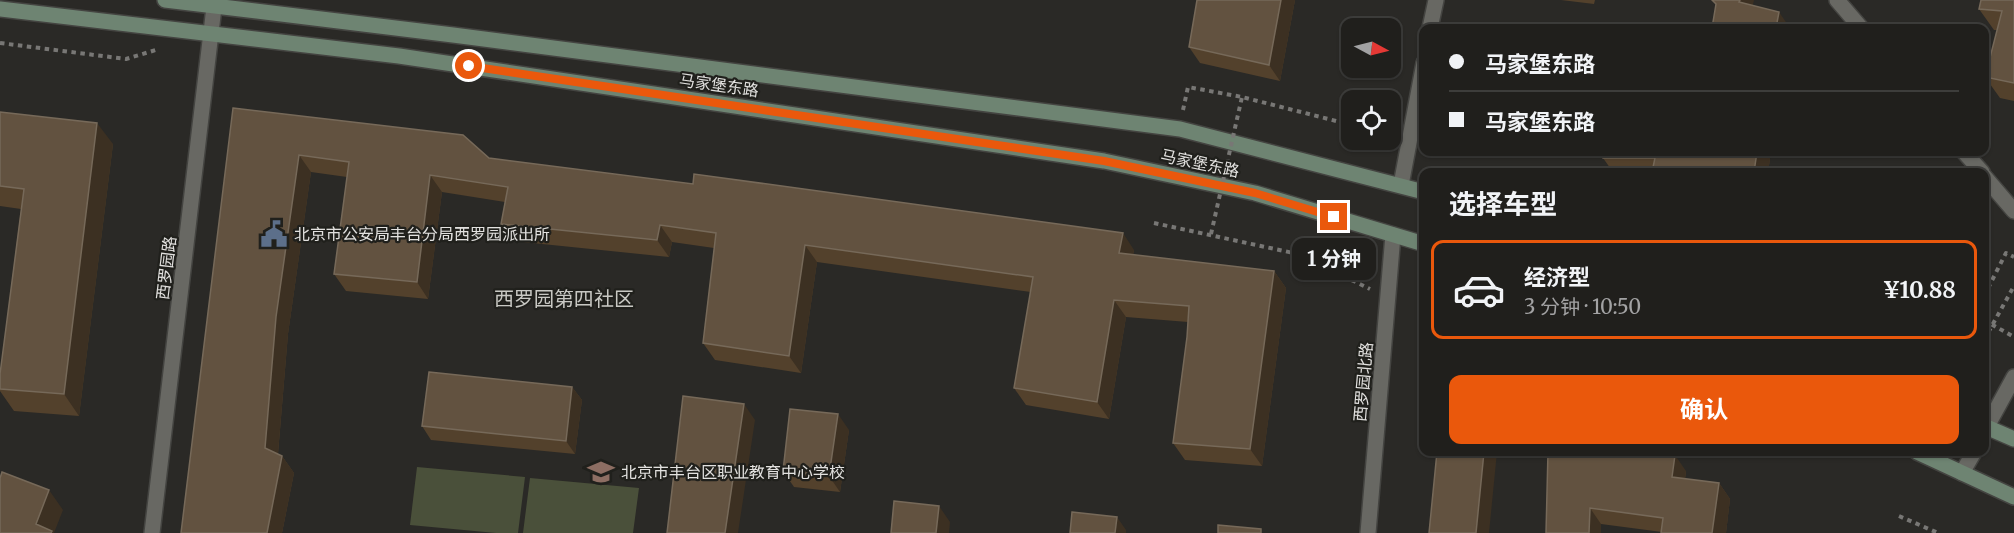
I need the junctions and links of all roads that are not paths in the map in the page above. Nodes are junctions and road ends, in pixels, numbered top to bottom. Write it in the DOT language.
graph roads {
  1 [pos="165,0"];
  2 [pos="1436,0"];
  3 [pos="1838,0"];
  4 [pos="214,7"];
  5 [pos="0,9"];
  6 [pos="1431,24"];
  7 [pos="1858,24"];
  8 [pos="211,34"];
  9 [pos="1419,90"];
  10 [pos="1967,156"];
  11 [pos="1978,168"];
  12 [pos="1989,181"];
  13 [pos="1401,185"];
  14 [pos="1419,190"];
  15 [pos="2014,211"];
  16 [pos="1393,235"];
  17 [pos="1419,243"];
  18 [pos="2014,377"];
  19 [pos="1989,421"];
  20 [pos="1989,430"];
  21 [pos="2014,439"];
  22 [pos="1926,456"];
  23 [pos="1972,456"];
  24 [pos="1962,473"];
  25 [pos="2014,497"];
  26 [pos="152,533"];
  27 [pos="1368,533"];
  1 -- 4 [label="main road, 马家堡东路"];
  2 -- 6 [label="street"];
  3 -- 7 [label="street"];
  4 -- 8 [label="street, 西罗园路"];
  4 -- 13 [label="main road, 马家堡东路"];
  5 -- 8 [label="main road, 马家堡东路"];
  8 -- 16 [label="main road, 马家堡东路"];
  8 -- 26 [label="street, 西罗园路"];
  9 -- 13 [label="street"];
  10 -- 11 [label="street"];
  12 -- 15 [label="street"];
  13 -- 14 [label="main road, 马家堡东路"];
  16 -- 17 [label="main road, 马家堡东路"];
  16 -- 27 [label="street, 西罗园北路"];
  18 -- 19 [label="street"];
  20 -- 21 [label="main road"];
  22 -- 24 [label="main road"];
  23 -- 24 [label="street"];
  24 -- 25 [label="main road"];
}
